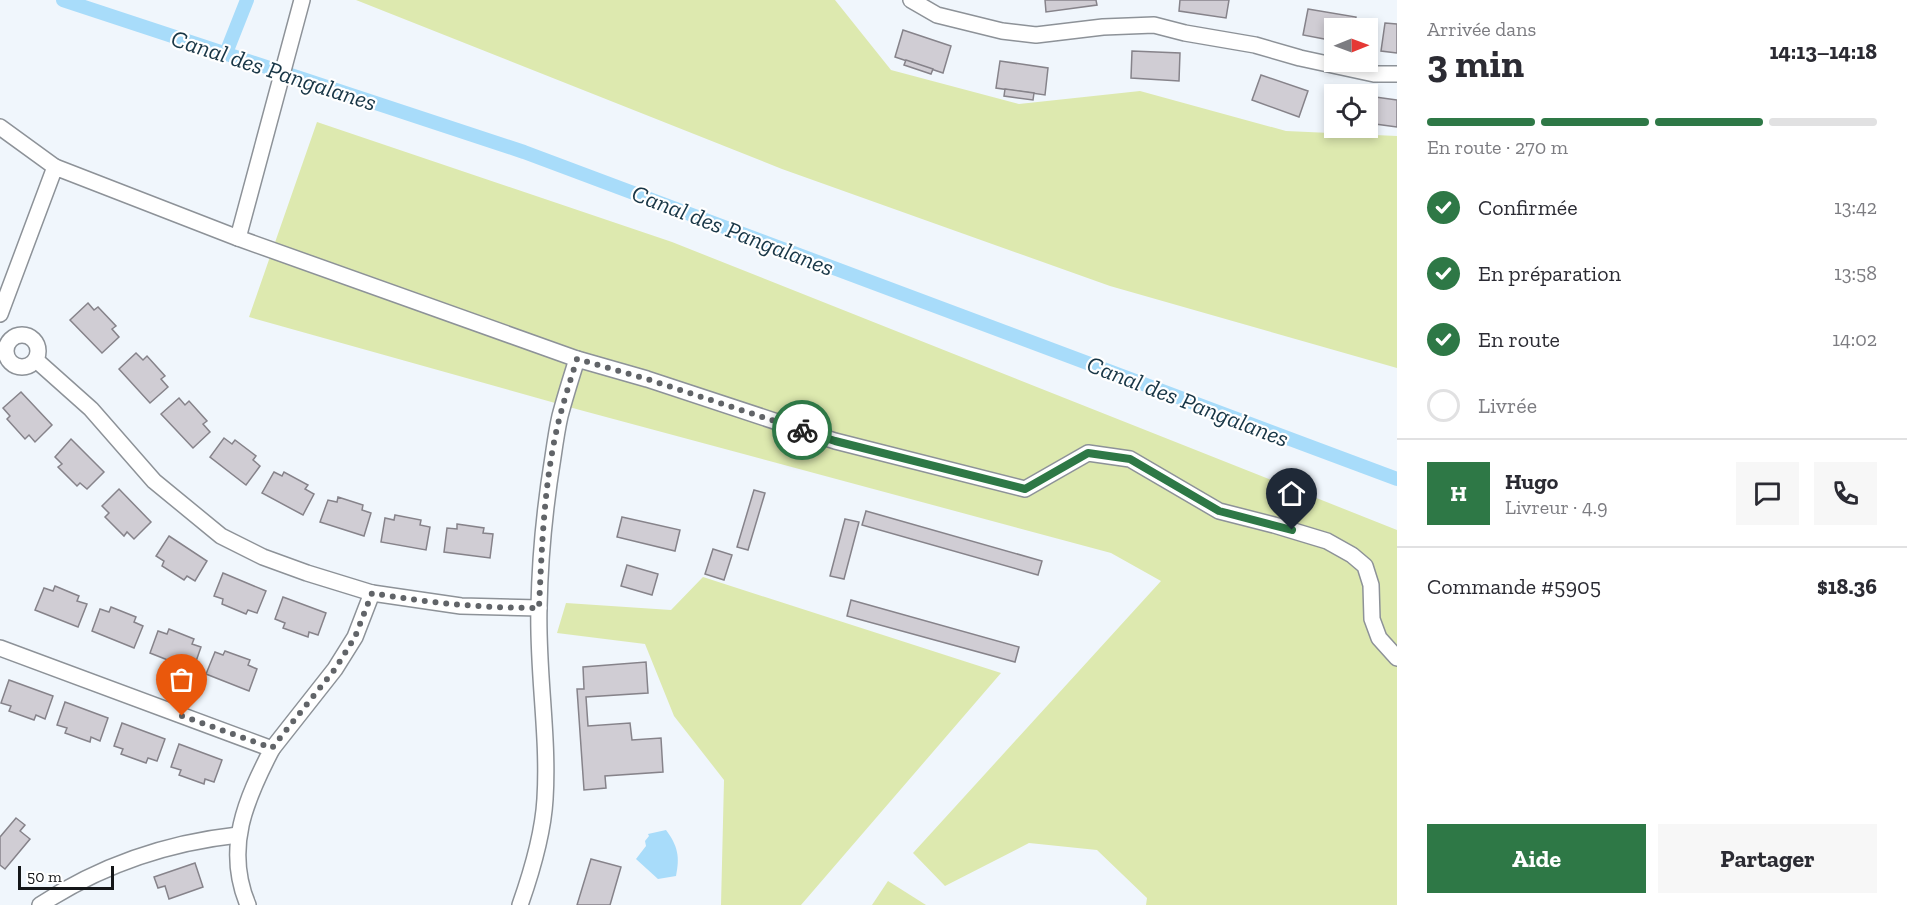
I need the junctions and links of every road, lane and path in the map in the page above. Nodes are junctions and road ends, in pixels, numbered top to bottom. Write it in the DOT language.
graph roads {
  1 [pos="302,0"];
  2 [pos="911,0"];
  3 [pos="1397,74"];
  4 [pos="0,128"];
  5 [pos="55,167"];
  6 [pos="238,237"];
  7 [pos="0,314"];
  8 [pos="577,359"];
  9 [pos="36,360"];
  10 [pos="372,593"];
  11 [pos="539,608"];
  12 [pos="0,648"];
  13 [pos="1397,658"];
  14 [pos="272,748"];
  15 [pos="238,835"];
  16 [pos="40,905"];
  17 [pos="249,905"];
  18 [pos="520,905"];
  1 -- 6 [label="street"];
  2 -- 3 [label="street"];
  4 -- 5 [label="street"];
  5 -- 6 [label="street"];
  5 -- 7 [label="street"];
  6 -- 8 [label="street"];
  8 -- 11 [label="street"];
  8 -- 13 [label="street"];
  9 -- 10 [label="street"];
  10 -- 11 [label="street"];
  10 -- 14 [label="street"];
  11 -- 18 [label="street"];
  12 -- 14 [label="street"];
  14 -- 15 [label="street"];
  15 -- 16 [label="street"];
  15 -- 17 [label="street"];
}
